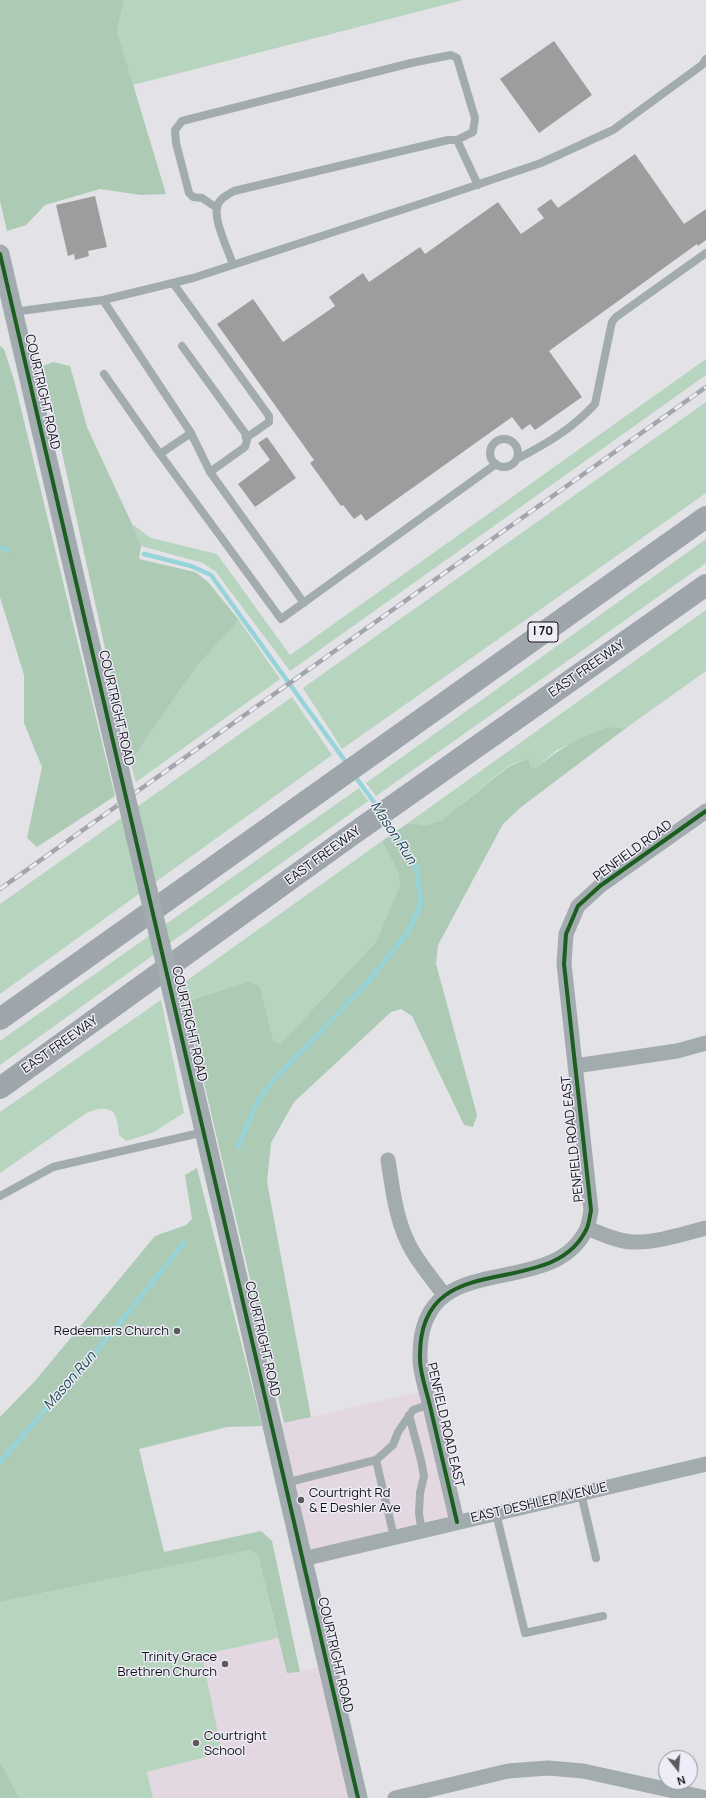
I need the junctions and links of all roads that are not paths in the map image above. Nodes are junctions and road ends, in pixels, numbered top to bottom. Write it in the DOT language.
graph roads {
  1 [pos="706,59"];
  2 [pos="457,140"];
  3 [pos="478,185"];
  4 [pos="217,208"];
  5 [pos="706,253"];
  6 [pos="0,254"];
  7 [pos="233,265"];
  8 [pos="174,283"];
  9 [pos="102,300"];
  10 [pos="7,312"];
  11 [pos="182,346"];
  12 [pos="104,374"];
  13 [pos="191,433"];
  14 [pos="246,438"];
  15 [pos="160,454"];
  16 [pos="517,459"];
  17 [pos="496,464"];
  18 [pos="210,472"];
  19 [pos="706,517"];
  20 [pos="706,585"];
  21 [pos="304,603"];
  22 [pos="706,811"];
  23 [pos="566,934"];
  24 [pos="0,1018"];
  25 [pos="706,1043"];
  26 [pos="575,1066"];
  27 [pos="0,1088"];
  28 [pos="204,1132"];
  29 [pos="388,1160"];
  30 [pos="0,1196"];
  31 [pos="587,1228"];
  32 [pos="706,1228"];
  33 [pos="444,1295"];
  34 [pos="430,1404"];
  35 [pos="409,1415"];
  36 [pos="376,1460"];
  37 [pos="706,1464"];
  38 [pos="285,1483"];
  39 [pos="581,1493"];
  40 [pos="496,1513"];
  41 [pos="457,1522"];
  42 [pos="422,1530"];
  43 [pos="394,1537"];
  44 [pos="596,1558"];
  45 [pos="303,1559"];
  46 [pos="603,1616"];
  47 [pos="358,1798"];
  48 [pos="395,1798"];
  49 [pos="706,1798"];
  1 -- 3 [label="lane"];
  2 -- 3 [label="lane"];
  2 -- 4 [label="lane"];
  2 -- 4 [label="lane"];
  3 -- 7 [label="lane"];
  4 -- 7 [label="lane"];
  5 -- 16 [label="lane"];
  6 -- 10 [label="street, COURTRIGHT ROAD"];
  7 -- 8 [label="lane"];
  8 -- 9 [label="lane"];
  8 -- 14 [label="lane"];
  9 -- 10 [label="lane"];
  9 -- 13 [label="lane"];
  10 -- 28 [label="street, COURTRIGHT ROAD, bridge"];
  11 -- 14 [label="lane"];
  12 -- 15 [label="lane"];
  13 -- 15 [label="lane"];
  13 -- 18 [label="lane"];
  14 -- 18 [label="lane"];
  15 -- 21 [label="lane"];
  16 -- 17 [label="lane"];
  16 -- 17 [label="lane"];
  17 -- 21 [label="lane"];
  18 -- 21 [label="lane"];
  19 -- 24 [label="highway, I 70"];
  20 -- 27 [label="highway, EAST FREEWAY"];
  22 -- 23 [label="street, PENFIELD ROAD"];
  23 -- 26 [label="street, PENFIELD ROAD EAST"];
  25 -- 26 [label="street"];
  26 -- 31 [label="street, PENFIELD ROAD EAST"];
  28 -- 30 [label="lane"];
  28 -- 38 [label="street, COURTRIGHT ROAD"];
  29 -- 33 [label="street"];
  31 -- 32 [label="street"];
  31 -- 33 [label="street, PENFIELD ROAD EAST"];
  33 -- 34 [label="street, PENFIELD ROAD EAST"];
  34 -- 35 [label="lane"];
  34 -- 41 [label="street, PENFIELD ROAD EAST"];
  35 -- 36 [label="lane"];
  35 -- 42 [label="lane"];
  36 -- 38 [label="lane"];
  36 -- 43 [label="lane"];
  37 -- 39 [label="street, EAST DESHLER AVENUE"];
  38 -- 45 [label="street, COURTRIGHT ROAD"];
  39 -- 40 [label="street, EAST DESHLER AVENUE"];
  39 -- 44 [label="lane"];
  40 -- 41 [label="street, EAST DESHLER AVENUE"];
  40 -- 46 [label="lane"];
  41 -- 42 [label="street, EAST DESHLER AVENUE"];
  42 -- 43 [label="street, EAST DESHLER AVENUE"];
  43 -- 45 [label="street, EAST DESHLER AVENUE"];
  45 -- 47 [label="street, COURTRIGHT ROAD"];
  48 -- 49 [label="street"];
}
